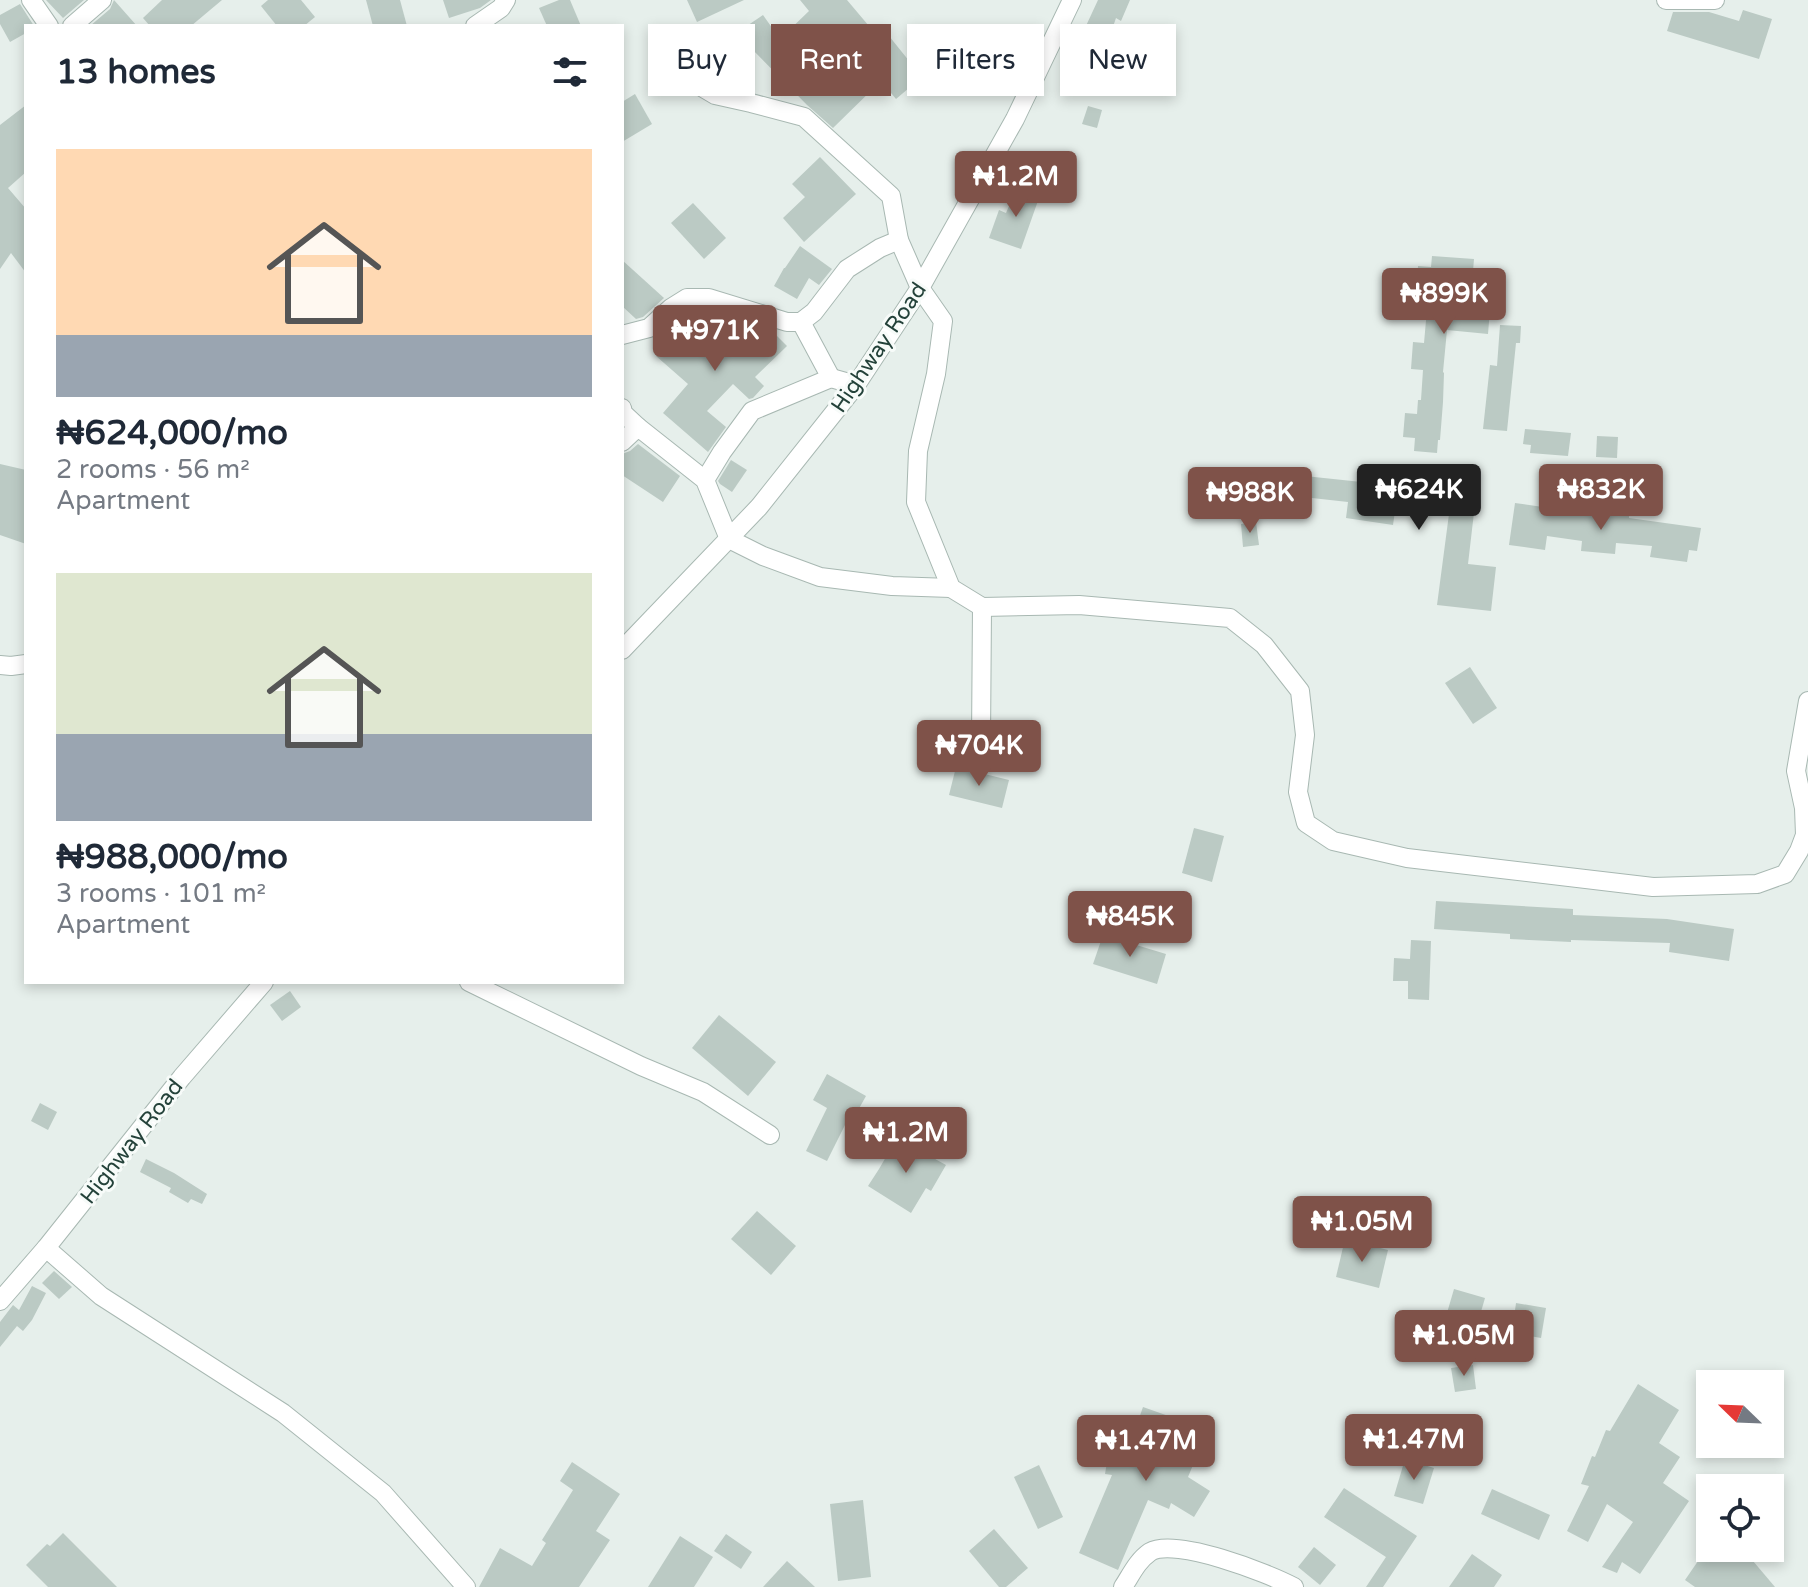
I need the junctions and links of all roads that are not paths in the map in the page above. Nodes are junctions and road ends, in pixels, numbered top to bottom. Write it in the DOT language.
graph roads {
  1 [pos="31,0"];
  2 [pos="102,0"];
  3 [pos="506,0"];
  4 [pos="1072,0"];
  5 [pos="1666,0"];
  6 [pos="1715,0"];
  7 [pos="48,24"];
  8 [pos="74,24"];
  9 [pos="478,24"];
  10 [pos="720,96"];
  11 [pos="899,240"];
  12 [pos="920,288"];
  13 [pos="801,322"];
  14 [pos="624,334"];
  15 [pos="831,378"];
  16 [pos="856,385"];
  17 [pos="624,414"];
  18 [pos="638,427"];
  19 [pos="624,440"];
  20 [pos="705,480"];
  21 [pos="729,539"];
  22 [pos="951,588"];
  23 [pos="982,607"];
  24 [pos="624,648"];
  25 [pos="24,664"];
  26 [pos="0,665"];
  27 [pos="1808,701"];
  28 [pos="981,741"];
  29 [pos="1806,833"];
  30 [pos="262,984"];
  31 [pos="473,984"];
  32 [pos="770,1135"];
  33 [pos="46,1248"];
  34 [pos="0,1301"];
  35 [pos="466,1587"];
  36 [pos="1123,1587"];
  37 [pos="1294,1587"];
  1 -- 7 [label="street"];
  2 -- 8 [label="street"];
  3 -- 9 [label="street"];
  4 -- 12 [label="street, Highway Road"];
  5 -- 6 [label="street"];
  10 -- 11 [label="street"];
  11 -- 12 [label="street"];
  11 -- 13 [label="street"];
  12 -- 16 [label="street, Highway Road"];
  12 -- 22 [label="street"];
  13 -- 14 [label="street"];
  13 -- 15 [label="street"];
  15 -- 16 [label="street"];
  15 -- 20 [label="street"];
  16 -- 21 [label="street, Highway Road"];
  17 -- 18 [label="street"];
  18 -- 19 [label="street"];
  18 -- 20 [label="street"];
  20 -- 21 [label="street"];
  21 -- 22 [label="street"];
  21 -- 24 [label="street, Highway Road"];
  22 -- 23 [label="street"];
  23 -- 28 [label="street"];
  23 -- 29 [label="street"];
  25 -- 26 [label="street"];
  27 -- 29 [label="street"];
  30 -- 33 [label="street, Highway Road"];
  31 -- 32 [label="street"];
  33 -- 34 [label="street, Highway Road"];
  33 -- 35 [label="street"];
  36 -- 37 [label="street"];
}
